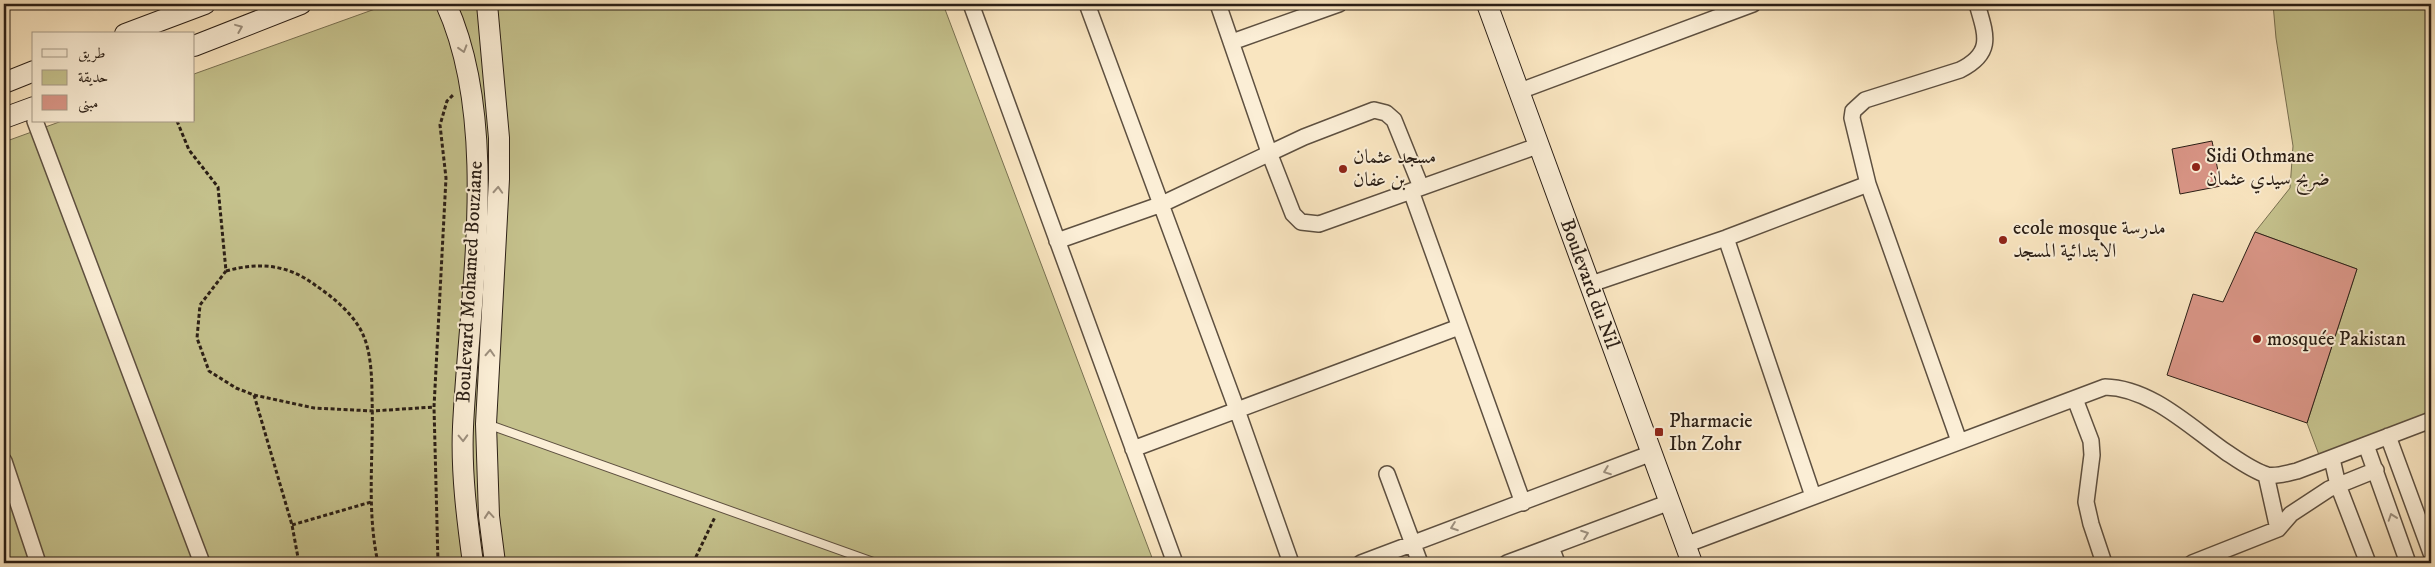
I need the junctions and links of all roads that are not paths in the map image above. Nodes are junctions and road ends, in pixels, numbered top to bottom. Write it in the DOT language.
graph roads {
  1 [pos="205,4"];
  2 [pos="300,4"];
  3 [pos="446,4"];
  4 [pos="487,4"];
  5 [pos="971,4"];
  6 [pos="1087,4"];
  7 [pos="1218,4"];
  8 [pos="1339,4"];
  9 [pos="1488,4"];
  10 [pos="1753,4"];
  11 [pos="1977,4"];
  12 [pos="179,8"];
  13 [pos="128,32"];
  14 [pos="1232,42"];
  15 [pos="195,46"];
  16 [pos="32,72"];
  17 [pos="4,83"];
  18 [pos="1520,91"];
  19 [pos="32,114"];
  20 [pos="4,118"];
  21 [pos="36,122"];
  22 [pos="1540,145"];
  23 [pos="1270,155"];
  24 [pos="1868,184"];
  25 [pos="1416,189"];
  26 [pos="1162,204"];
  27 [pos="1726,238"];
  28 [pos="1057,241"];
  29 [pos="1591,284"];
  30 [pos="1460,327"];
  31 [pos="2075,399"];
  32 [pos="1237,410"];
  33 [pos="2431,420"];
  34 [pos="486,424"];
  35 [pos="2388,436"];
  36 [pos="1959,442"];
  37 [pos="2366,445"];
  38 [pos="1133,448"];
  39 [pos="1652,454"];
  40 [pos="2332,459"];
  41 [pos="4,461"];
  42 [pos="2376,470"];
  43 [pos="1387,474"];
  44 [pos="2266,475"];
  45 [pos="2338,485"];
  46 [pos="1813,496"];
  47 [pos="1670,502"];
  48 [pos="1523,503"];
  49 [pos="2278,529"];
  50 [pos="1412,543"];
  51 [pos="1551,546"];
  52 [pos="2431,553"];
  53 [pos="1689,554"];
  54 [pos="38,563"];
  55 [pos="202,563"];
  56 [pos="473,563"];
  57 [pos="494,563"];
  58 [pos="876,563"];
  59 [pos="1174,563"];
  60 [pos="1291,563"];
  61 [pos="1361,563"];
  62 [pos="1420,563"];
  63 [pos="1507,563"];
  64 [pos="1557,563"];
  65 [pos="2104,563"];
  66 [pos="2192,563"];
  67 [pos="2368,563"];
  68 [pos="2408,563"];
  1 -- 12 [label="street"];
  15 -- 2 [label="street, one-way"];
  3 -- 56 [label="street, Boulevard Mohamed Bouziane, one-way"];
  34 -- 4 [label="street, Boulevard Mohamed Bouziane, one-way"];
  5 -- 28 [label="street"];
  6 -- 26 [label="street"];
  7 -- 14 [label="street"];
  8 -- 14 [label="street"];
  9 -- 18 [label="street, Boulevard du Nil"];
  10 -- 18 [label="street"];
  11 -- 24 [label="street"];
  12 -- 13 [label="street"];
  14 -- 23 [label="street"];
  16 -- 17 [label="street"];
  18 -- 22 [label="street, Boulevard du Nil"];
  19 -- 20 [label="street"];
  21 -- 55 [label="street"];
  22 -- 25 [label="street"];
  22 -- 29 [label="street, Boulevard du Nil"];
  23 -- 25 [label="street"];
  23 -- 25 [label="street"];
  23 -- 26 [label="street"];
  24 -- 27 [label="street"];
  24 -- 36 [label="street"];
  25 -- 30 [label="street"];
  26 -- 28 [label="street"];
  26 -- 32 [label="street"];
  27 -- 29 [label="street"];
  27 -- 46 [label="street"];
  28 -- 38 [label="street"];
  29 -- 39 [label="street, Boulevard du Nil"];
  30 -- 32 [label="street"];
  30 -- 48 [label="street"];
  31 -- 36 [label="street"];
  31 -- 44 [label="street"];
  31 -- 65 [label="street"];
  32 -- 38 [label="street"];
  32 -- 60 [label="street"];
  33 -- 35 [label="street"];
  57 -- 34 [label="street, Boulevard Mohamed Bouziane, one-way"];
  34 -- 58 [label="lane"];
  35 -- 37 [label="street"];
  35 -- 52 [label="street"];
  36 -- 46 [label="street"];
  37 -- 40 [label="street"];
  37 -- 42 [label="street"];
  38 -- 59 [label="street"];
  39 -- 47 [label="street, Boulevard du Nil"];
  39 -- 48 [label="street, one-way"];
  40 -- 44 [label="street"];
  40 -- 45 [label="street"];
  41 -- 54 [label="street"];
  42 -- 45 [label="street"];
  68 -- 42 [label="street, one-way"];
  43 -- 50 [label="street"];
  44 -- 49 [label="street"];
  45 -- 49 [label="street"];
  45 -- 67 [label="street"];
  46 -- 53 [label="street"];
  51 -- 47 [label="street, one-way"];
  47 -- 53 [label="street, Boulevard du Nil"];
  48 -- 50 [label="street, one-way"];
  49 -- 66 [label="street"];
  50 -- 61 [label="street"];
  50 -- 62 [label="street"];
  51 -- 63 [label="street"];
  51 -- 64 [label="street"];
}
